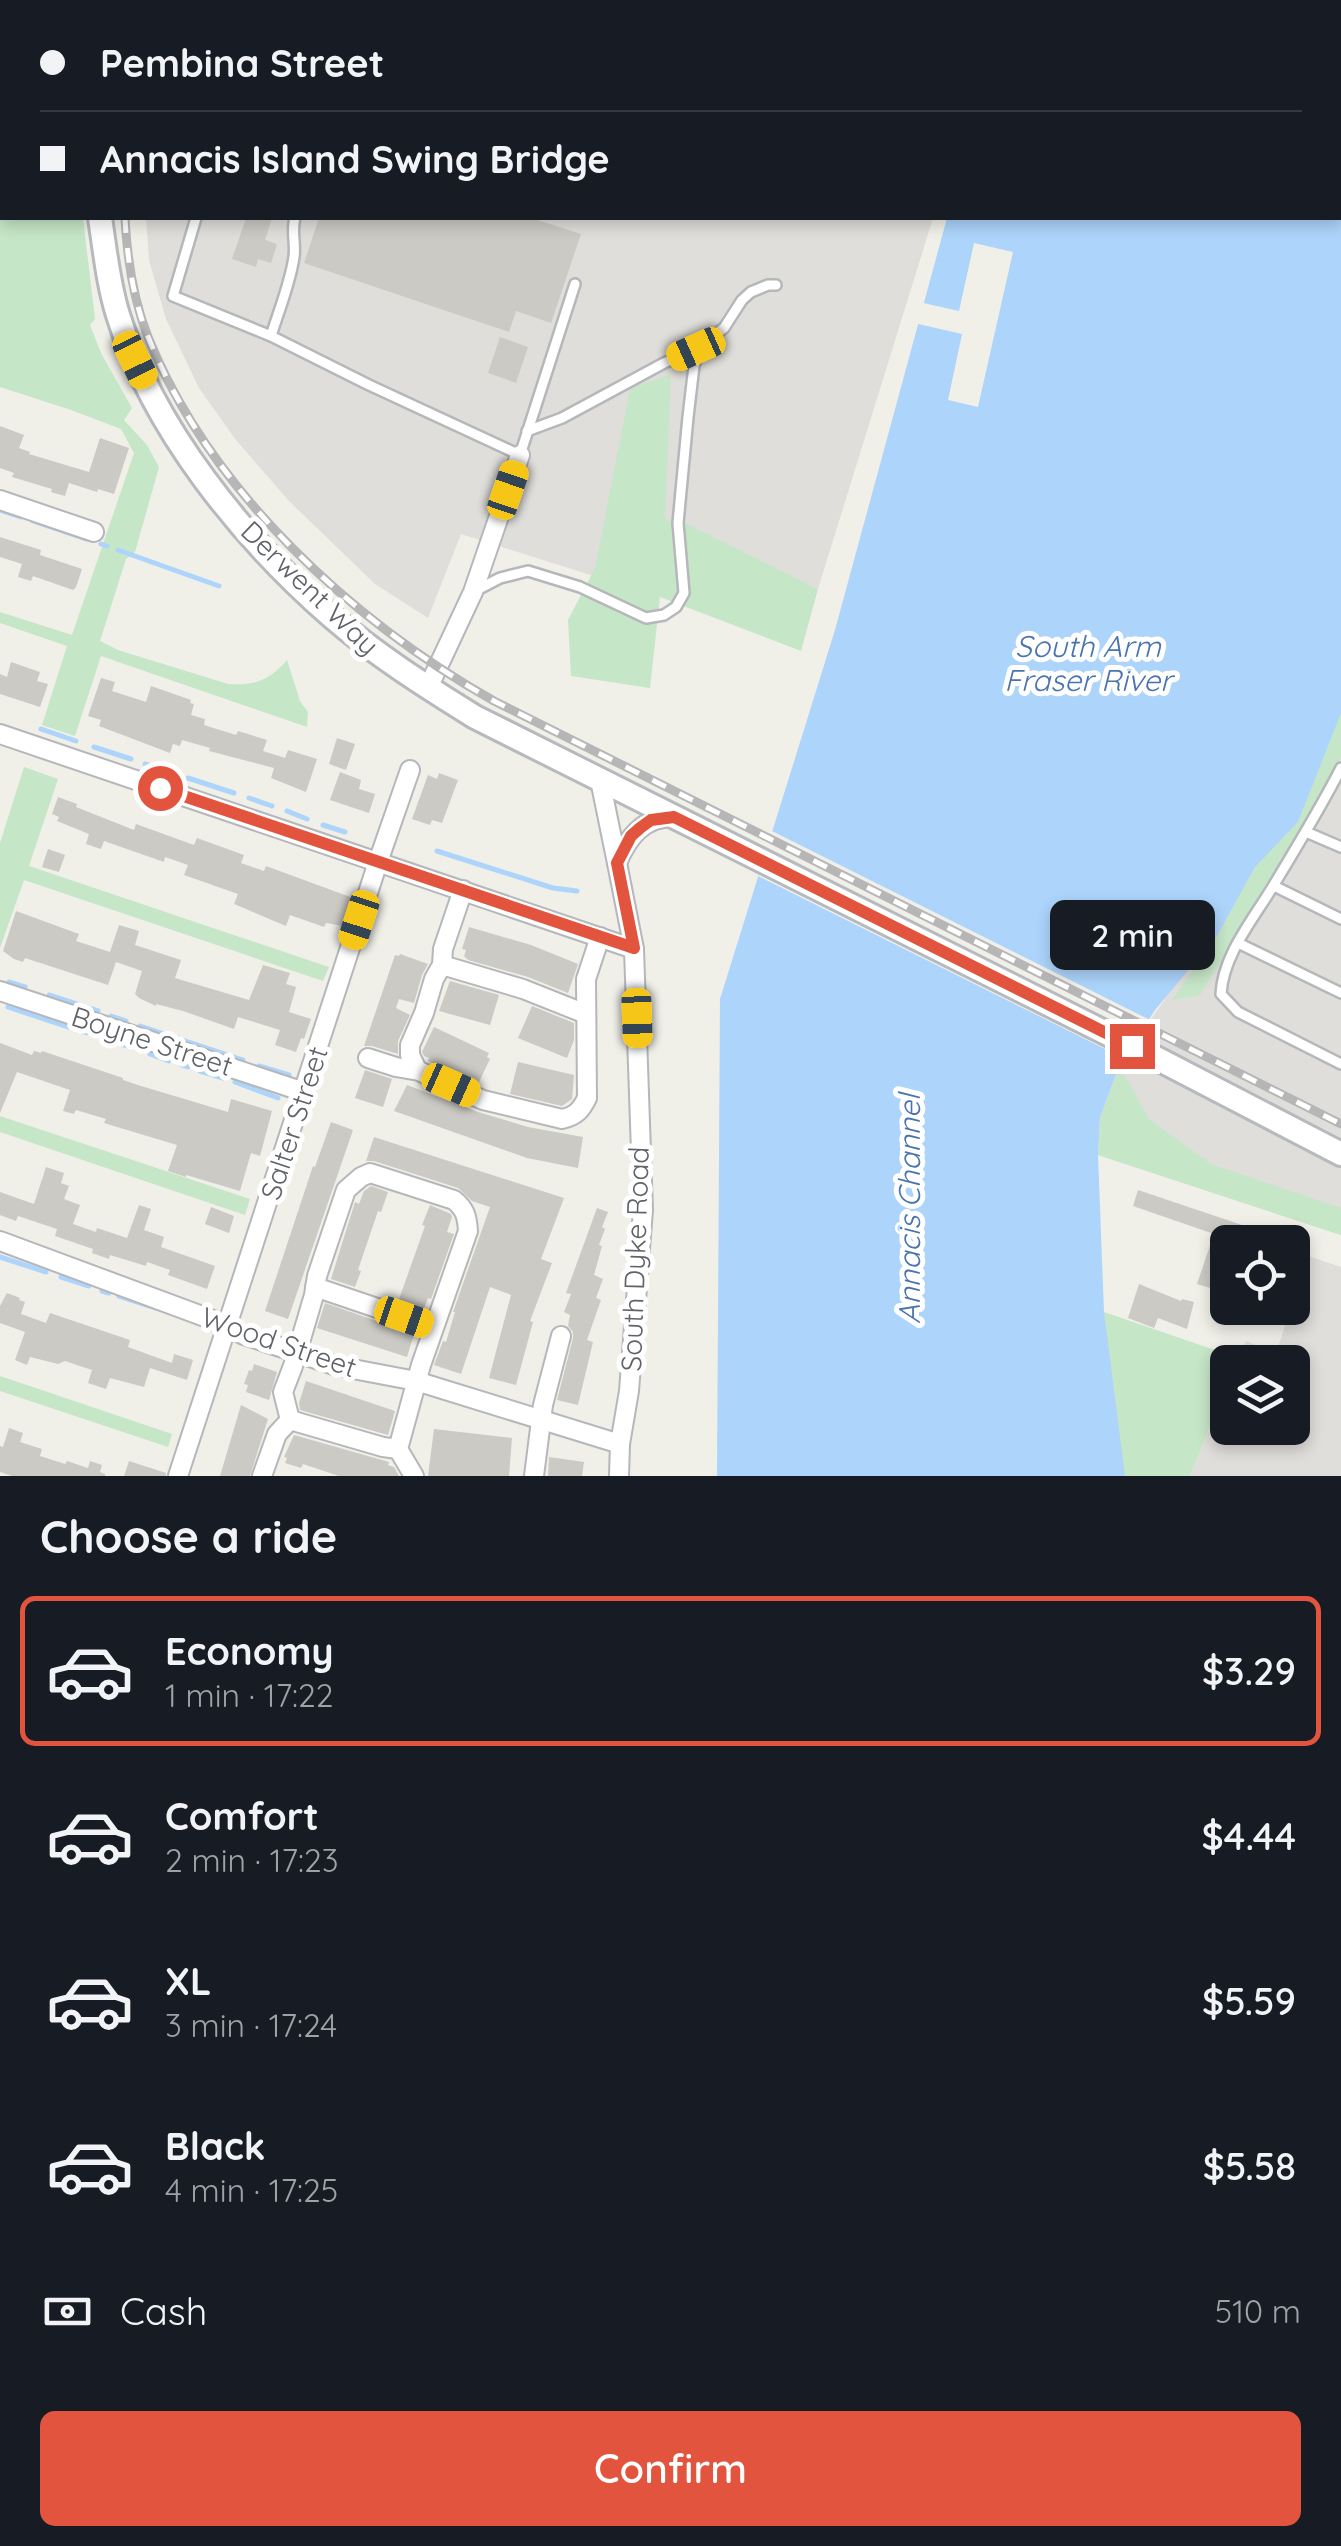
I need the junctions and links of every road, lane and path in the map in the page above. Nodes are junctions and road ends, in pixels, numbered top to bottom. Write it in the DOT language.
graph roads {
  1 [pos="100,220"];
  2 [pos="195,220"];
  3 [pos="295,220"];
  4 [pos="575,284"];
  5 [pos="776,285"];
  6 [pos="271,336"];
  7 [pos="703,343"];
  8 [pos="527,431"];
  9 [pos="520,455"];
  10 [pos="0,500"];
  11 [pos="94,532"];
  12 [pos="472,592"];
  13 [pos="428,688"];
  14 [pos="0,734"];
  15 [pos="1341,768"];
  16 [pos="410,770"];
  17 [pos="600,780"];
  18 [pos="1338,781"];
  19 [pos="674,817"];
  20 [pos="1306,832"];
  21 [pos="1341,847"];
  22 [pos="378,862"];
  23 [pos="617,863"];
  24 [pos="1274,886"];
  25 [pos="463,890"];
  26 [pos="1341,919"];
  27 [pos="600,937"];
  28 [pos="1238,944"];
  29 [pos="634,948"];
  30 [pos="442,965"];
  31 [pos="0,991"];
  32 [pos="1341,994"];
  33 [pos="586,1014"];
  34 [pos="368,1058"];
  35 [pos="1341,1064"];
  36 [pos="417,1070"];
  37 [pos="304,1092"];
  38 [pos="1341,1154"];
  39 [pos="0,1241"];
  40 [pos="315,1287"];
  41 [pos="433,1327"];
  42 [pos="228,1328"];
  43 [pos="561,1336"];
  44 [pos="297,1353"];
  45 [pos="416,1381"];
  46 [pos="290,1420"];
  47 [pos="540,1421"];
  48 [pos="620,1444"];
  49 [pos="398,1449"];
  50 [pos="178,1476"];
  51 [pos="262,1476"];
  52 [pos="414,1476"];
  53 [pos="534,1476"];
  54 [pos="619,1476"];
  1 -- 13 [label="main road, Derwent Way"];
  2 -- 6 [label="lane"];
  3 -- 6 [label="lane"];
  4 -- 8 [label="lane"];
  5 -- 7 [label="lane"];
  6 -- 9 [label="lane"];
  7 -- 8 [label="lane"];
  7 -- 12 [label="lane"];
  8 -- 9 [label="lane"];
  9 -- 12 [label="street"];
  10 -- 11 [label="street"];
  12 -- 13 [label="street"];
  13 -- 17 [label="main road, Derwent Way"];
  14 -- 22 [label="street"];
  15 -- 18 [label="lane"];
  16 -- 22 [label="street, Salter Street"];
  17 -- 19 [label="main road, Derwent Way"];
  17 -- 23 [label="street, South Dyke Road"];
  18 -- 20 [label="lane"];
  19 -- 23 [label="street"];
  19 -- 38 [label="main road, Derwent Way"];
  20 -- 21 [label="lane"];
  20 -- 24 [label="lane"];
  22 -- 25 [label="street"];
  22 -- 37 [label="street, Salter Street"];
  23 -- 29 [label="street, South Dyke Road"];
  24 -- 26 [label="lane"];
  24 -- 28 [label="lane"];
  25 -- 27 [label="street"];
  25 -- 30 [label="street"];
  27 -- 29 [label="street"];
  27 -- 33 [label="street"];
  28 -- 32 [label="lane"];
  28 -- 35 [label="lane"];
  29 -- 48 [label="street, South Dyke Road"];
  30 -- 33 [label="street"];
  30 -- 36 [label="street"];
  31 -- 37 [label="street, Boyne Street"];
  33 -- 36 [label="street"];
  34 -- 36 [label="street"];
  37 -- 42 [label="street, Salter Street"];
  39 -- 42 [label="street, Wood Street"];
  40 -- 41 [label="street"];
  40 -- 41 [label="street"];
  40 -- 44 [label="street"];
  41 -- 45 [label="street"];
  42 -- 44 [label="street, Wood Street"];
  42 -- 50 [label="street, Salter Street"];
  43 -- 47 [label="street"];
  44 -- 45 [label="street, Wood Street"];
  44 -- 46 [label="street"];
  45 -- 47 [label="street, Wood Street"];
  45 -- 49 [label="street"];
  46 -- 49 [label="street"];
  46 -- 51 [label="street"];
  47 -- 48 [label="street, Wood Street"];
  47 -- 53 [label="street"];
  48 -- 54 [label="street, South Dyke Road"];
  49 -- 52 [label="street"];
}
